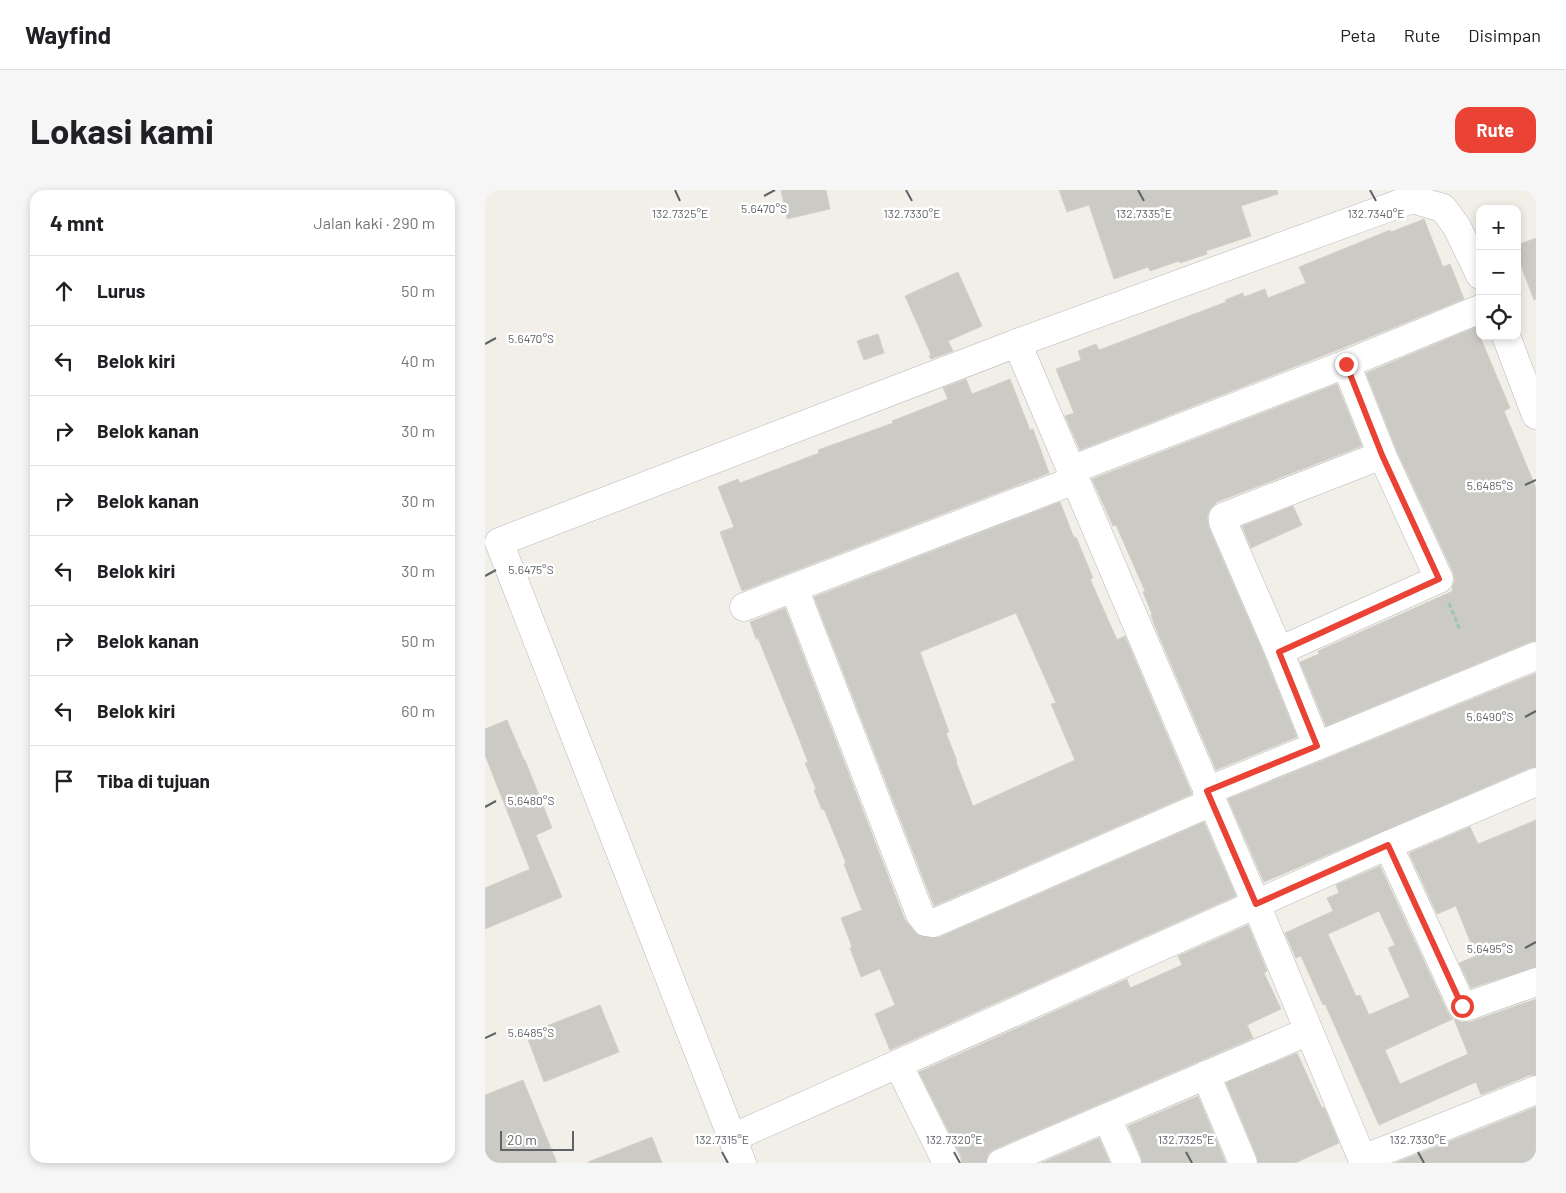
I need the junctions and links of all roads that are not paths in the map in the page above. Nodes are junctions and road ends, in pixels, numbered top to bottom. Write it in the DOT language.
graph roads {
  1 [pos="1476,267"];
  2 [pos="1476,311"];
  3 [pos="1508,340"];
  4 [pos="1017,343"];
  5 [pos="1346,364"];
  6 [pos="1536,415"];
  7 [pos="1382,455"];
  8 [pos="1073,475"];
  9 [pos="492,542"];
  10 [pos="794,588"];
  11 [pos="744,607"];
  12 [pos="1279,652"];
  13 [pos="1536,656"];
  14 [pos="1317,746"];
  15 [pos="1536,782"];
  16 [pos="1209,797"];
  17 [pos="1388,845"];
  18 [pos="1256,904"];
  19 [pos="1536,982"];
  20 [pos="1309,1031"];
  21 [pos="898,1064"];
  22 [pos="1206,1075"];
  23 [pos="1536,1090"];
  24 [pos="1107,1118"];
  25 [pos="732,1138"];
  26 [pos="1011,1161"];
  27 [pos="1364,1161"];
  28 [pos="742,1163"];
  29 [pos="947,1163"];
  30 [pos="1127,1163"];
  31 [pos="1243,1163"];
  1 -- 4 [label="street"];
  2 -- 5 [label="street"];
  3 -- 6 [label="street"];
  4 -- 8 [label="street"];
  4 -- 9 [label="street"];
  5 -- 7 [label="street"];
  5 -- 8 [label="street"];
  7 -- 12 [label="street"];
  7 -- 12 [label="street"];
  8 -- 10 [label="street"];
  8 -- 16 [label="street"];
  9 -- 25 [label="street"];
  10 -- 11 [label="street"];
  10 -- 16 [label="street"];
  12 -- 14 [label="street"];
  13 -- 14 [label="street"];
  14 -- 16 [label="street"];
  15 -- 17 [label="street"];
  16 -- 18 [label="street"];
  17 -- 18 [label="street"];
  17 -- 19 [label="street"];
  18 -- 20 [label="street"];
  18 -- 21 [label="street"];
  20 -- 22 [label="street"];
  20 -- 27 [label="street"];
  21 -- 25 [label="street"];
  21 -- 29 [label="street"];
  22 -- 24 [label="street"];
  22 -- 31 [label="street"];
  23 -- 27 [label="street"];
  24 -- 26 [label="street"];
  24 -- 30 [label="street"];
  25 -- 28 [label="street"];
}
